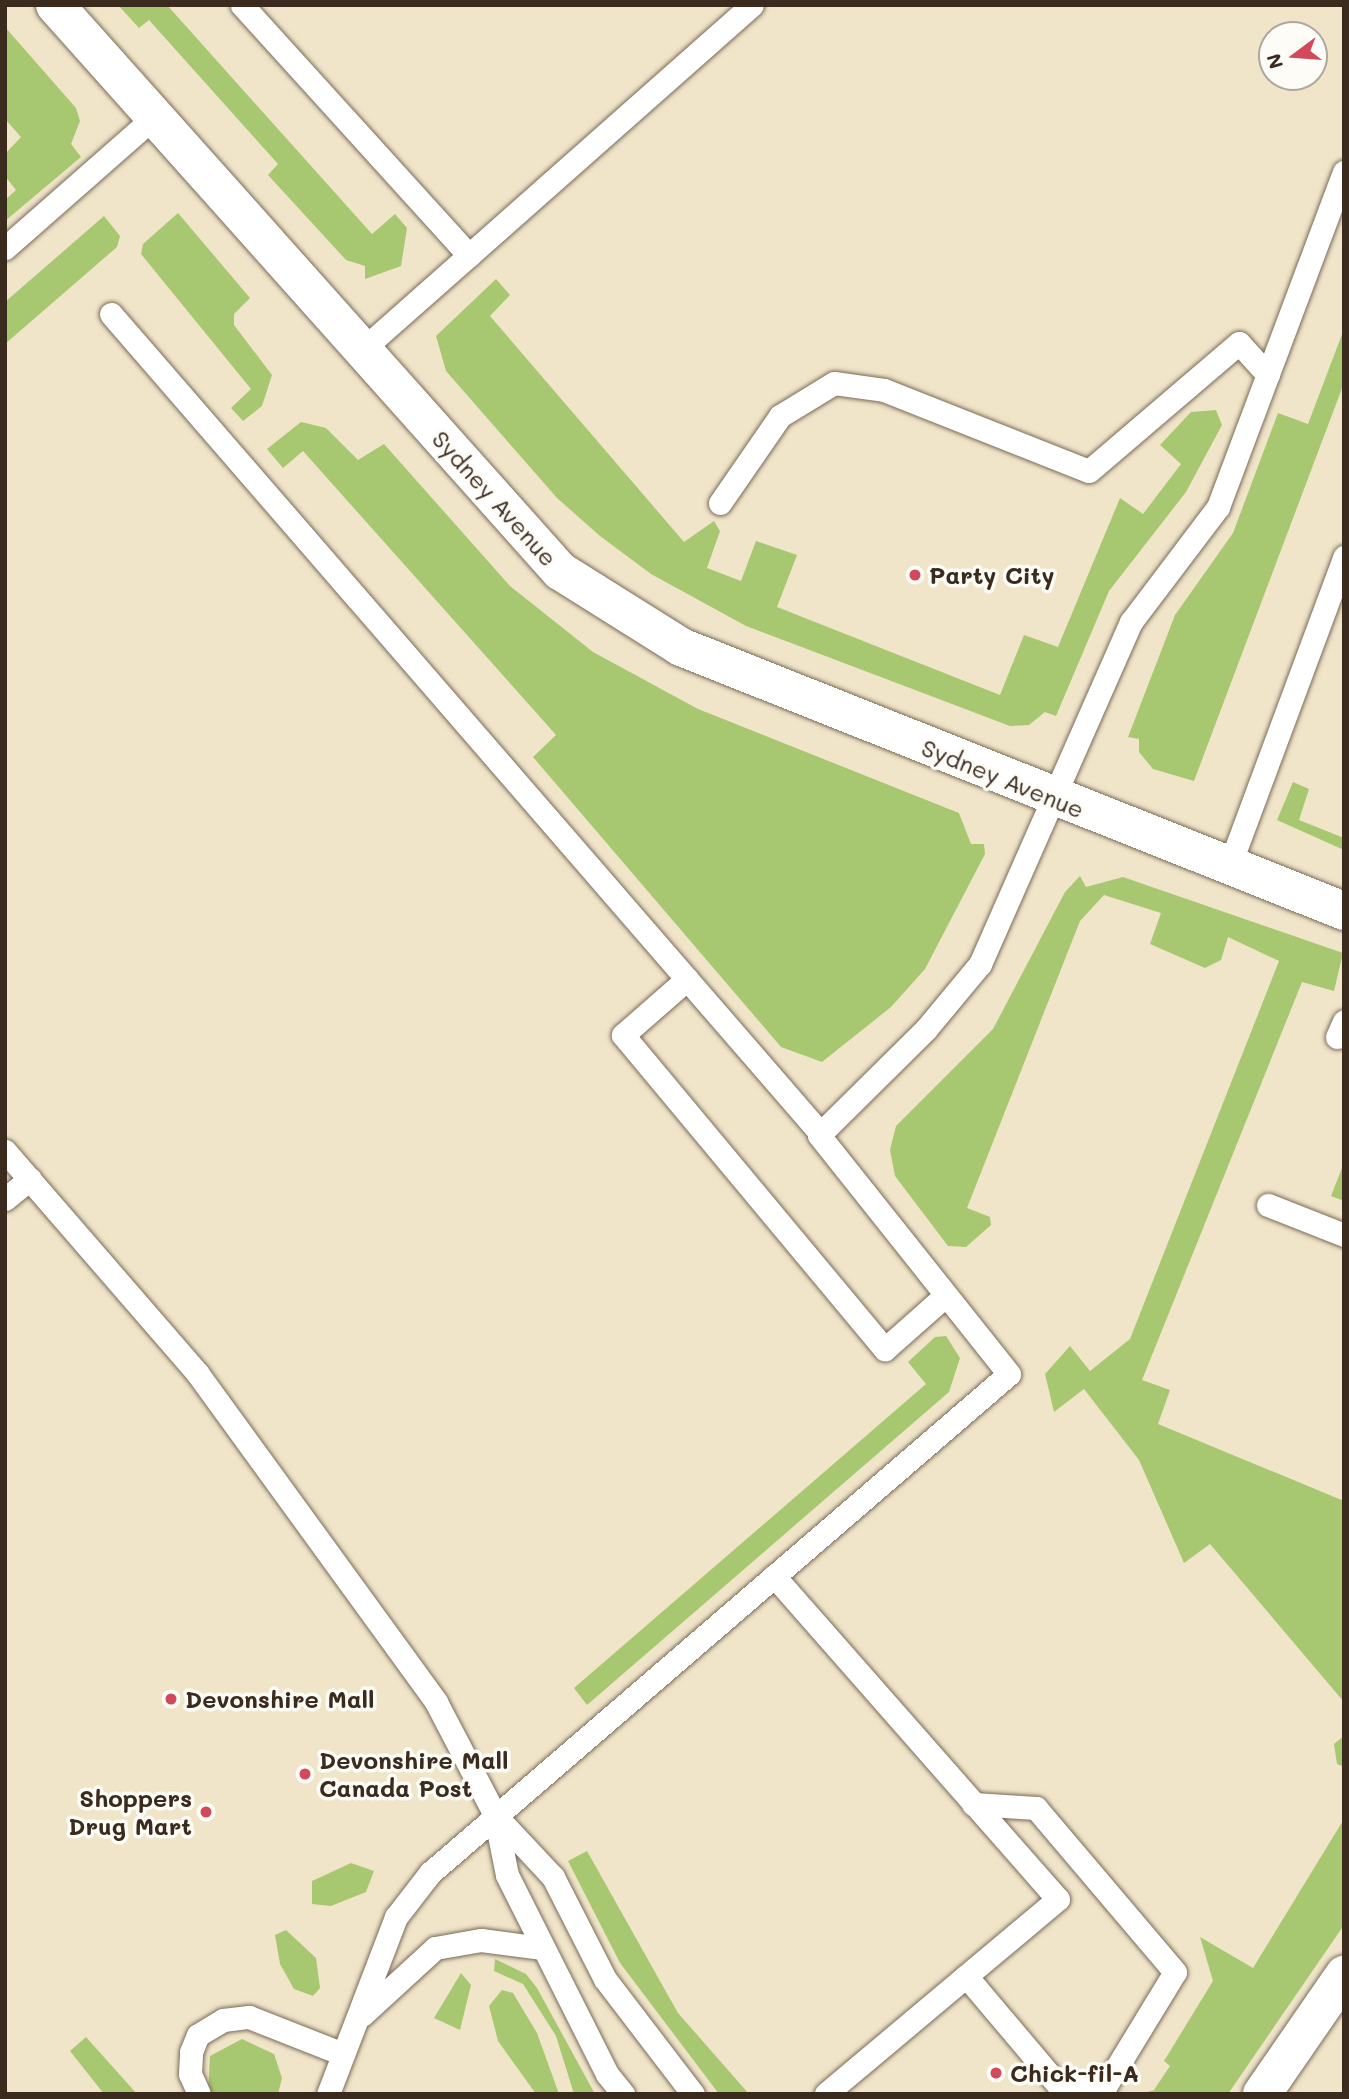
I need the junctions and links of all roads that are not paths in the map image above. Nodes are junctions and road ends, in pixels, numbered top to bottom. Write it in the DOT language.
graph roads {
  1 [pos="55,5"];
  2 [pos="242,5"];
  3 [pos="752,5"];
  4 [pos="155,116"];
  5 [pos="1344,172"];
  6 [pos="5,248"];
  7 [pos="469,255"];
  8 [pos="111,314"];
  9 [pos="363,349"];
  10 [pos="1268,375"];
  11 [pos="720,503"];
  12 [pos="1344,556"];
  13 [pos="1053,799"];
  14 [pos="1230,867"];
  15 [pos="1344,911"];
  16 [pos="687,979"];
  17 [pos="821,1134"];
  18 [pos="5,1151"];
  19 [pos="30,1179"];
  20 [pos="5,1199"];
  21 [pos="1268,1205"];
  22 [pos="1344,1235"];
  23 [pos="946,1294"];
  24 [pos="774,1576"];
  25 [pos="973,1804"];
  26 [pos="495,1815"];
  27 [pos="542,1948"];
  28 [pos="1344,1975"];
  29 [pos="966,1976"];
  30 [pos="357,2020"];
  31 [pos="343,2054"];
  32 [pos="199,2094"];
  33 [pos="328,2094"];
  34 [pos="623,2094"];
  35 [pos="693,2094"];
  36 [pos="826,2094"];
  37 [pos="1262,2094"];
  1 -- 4 [label="street, Sydney Avenue"];
  2 -- 7 [label="lane"];
  3 -- 7 [label="lane"];
  4 -- 6 [label="lane"];
  4 -- 9 [label="street, Sydney Avenue"];
  5 -- 10 [label="lane"];
  7 -- 9 [label="lane"];
  8 -- 16 [label="lane"];
  9 -- 13 [label="street, Sydney Avenue"];
  10 -- 11 [label="lane"];
  10 -- 13 [label="lane"];
  12 -- 14 [label="lane"];
  13 -- 14 [label="street, Sydney Avenue"];
  13 -- 17 [label="lane"];
  14 -- 15 [label="street, Sydney Avenue"];
  16 -- 17 [label="lane"];
  16 -- 23 [label="lane"];
  17 -- 23 [label="lane"];
  18 -- 19 [label="lane"];
  19 -- 20 [label="lane"];
  19 -- 26 [label="lane"];
  21 -- 22 [label="lane"];
  23 -- 24 [label="lane"];
  24 -- 25 [label="lane"];
  24 -- 26 [label="lane"];
  25 -- 29 [label="lane"];
  25 -- 29 [label="lane"];
  26 -- 27 [label="lane"];
  26 -- 30 [label="lane"];
  26 -- 35 [label="lane"];
  27 -- 30 [label="lane"];
  27 -- 34 [label="lane"];
  28 -- 37 [label="street"];
  29 -- 36 [label="lane"];
  30 -- 31 [label="lane"];
  31 -- 32 [label="lane"];
  31 -- 33 [label="lane"];
}
